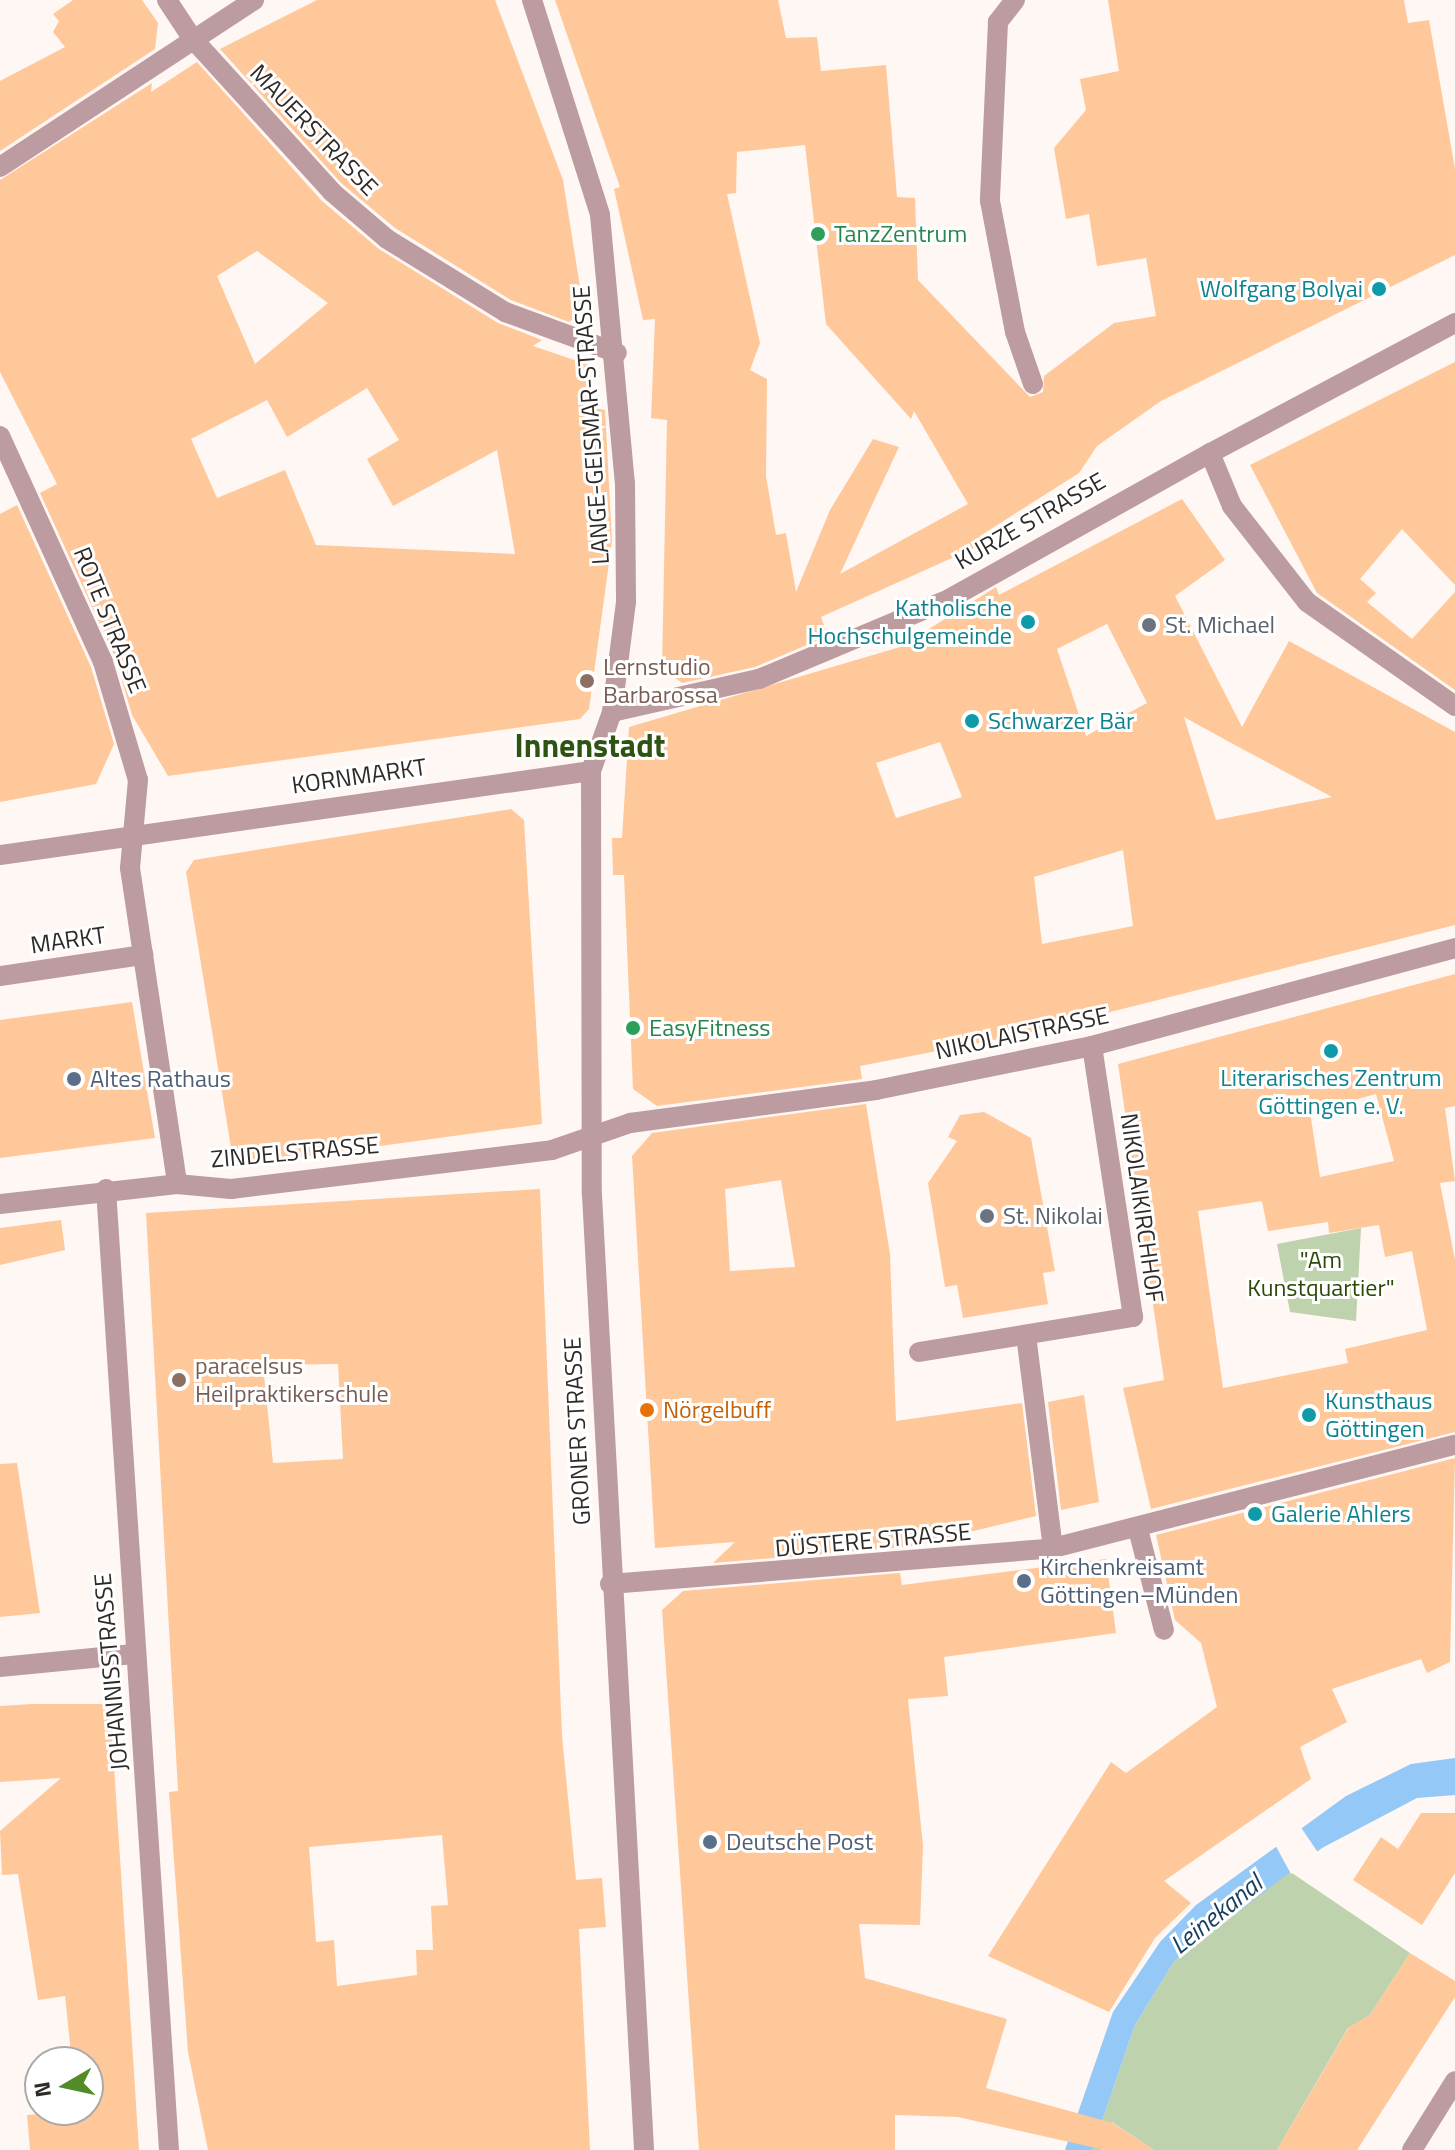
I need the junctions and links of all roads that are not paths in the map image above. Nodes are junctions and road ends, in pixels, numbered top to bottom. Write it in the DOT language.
graph roads {
  1 [pos="167,0"];
  2 [pos="254,0"];
  3 [pos="532,0"];
  4 [pos="1015,0"];
  5 [pos="192,38"];
  6 [pos="0,167"];
  7 [pos="1455,323"];
  8 [pos="617,353"];
  9 [pos="1033,384"];
  10 [pos="0,436"];
  11 [pos="1210,453"];
  12 [pos="1455,706"];
  13 [pos="612,712"];
  14 [pos="591,771"];
  15 [pos="134,832"];
  16 [pos="0,855"];
  17 [pos="1455,948"];
  18 [pos="143,955"];
  19 [pos="0,976"];
  20 [pos="1092,1046"];
  21 [pos="593,1136"];
  22 [pos="177,1184"];
  23 [pos="106,1189"];
  24 [pos="0,1204"];
  25 [pos="1026,1335"];
  26 [pos="919,1352"];
  27 [pos="1455,1445"];
  28 [pos="1138,1529"];
  29 [pos="1053,1548"];
  30 [pos="610,1584"];
  31 [pos="1164,1630"];
  32 [pos="133,1654"];
  33 [pos="0,1667"];
  34 [pos="1455,2081"];
  35 [pos="169,2150"];
  36 [pos="644,2150"];
  37 [pos="1412,2150"];
  1 -- 5 [label="street, MAUERSTRASSE"];
  2 -- 5 [label="street"];
  3 -- 8 [label="street, LANGE-GEISMAR-STRASSE"];
  4 -- 9 [label="street"];
  5 -- 6 [label="street"];
  5 -- 8 [label="street, MAUERSTRASSE"];
  7 -- 11 [label="street, KURZE STRASSE"];
  8 -- 13 [label="street, LANGE-GEISMAR-STRASSE"];
  10 -- 15 [label="street, ROTE STRASSE"];
  11 -- 12 [label="street"];
  11 -- 13 [label="street, KURZE STRASSE"];
  13 -- 14 [label="street, GRONER STRASSE"];
  14 -- 15 [label="street, KORNMARKT"];
  14 -- 21 [label="street, GRONER STRASSE"];
  15 -- 16 [label="street, KORNMARKT"];
  15 -- 18 [label="street, MARKT"];
  17 -- 20 [label="street, NIKOLAISTRASSE"];
  18 -- 19 [label="street, MARKT"];
  18 -- 22 [label="street, MARKT"];
  20 -- 21 [label="street, NIKOLAISTRASSE"];
  20 -- 25 [label="street, NIKOLAIKIRCHHOF"];
  21 -- 22 [label="street, ZINDELSTRASSE"];
  21 -- 30 [label="street, GRONER STRASSE"];
  22 -- 23 [label="street, ZINDELSTRASSE"];
  23 -- 24 [label="street, ZINDELSTRASSE"];
  23 -- 32 [label="street, JOHANNISSTRASSE"];
  25 -- 26 [label="street, NIKOLAIKIRCHHOF"];
  25 -- 29 [label="street"];
  27 -- 28 [label="street, DÜSTERE STRASSE"];
  28 -- 29 [label="street, DÜSTERE STRASSE"];
  28 -- 31 [label="street"];
  29 -- 30 [label="street, DÜSTERE STRASSE"];
  30 -- 36 [label="street, GRONER STRASSE"];
  32 -- 33 [label="street"];
  32 -- 35 [label="street, JOHANNISSTRASSE"];
  34 -- 37 [label="street"];
}
